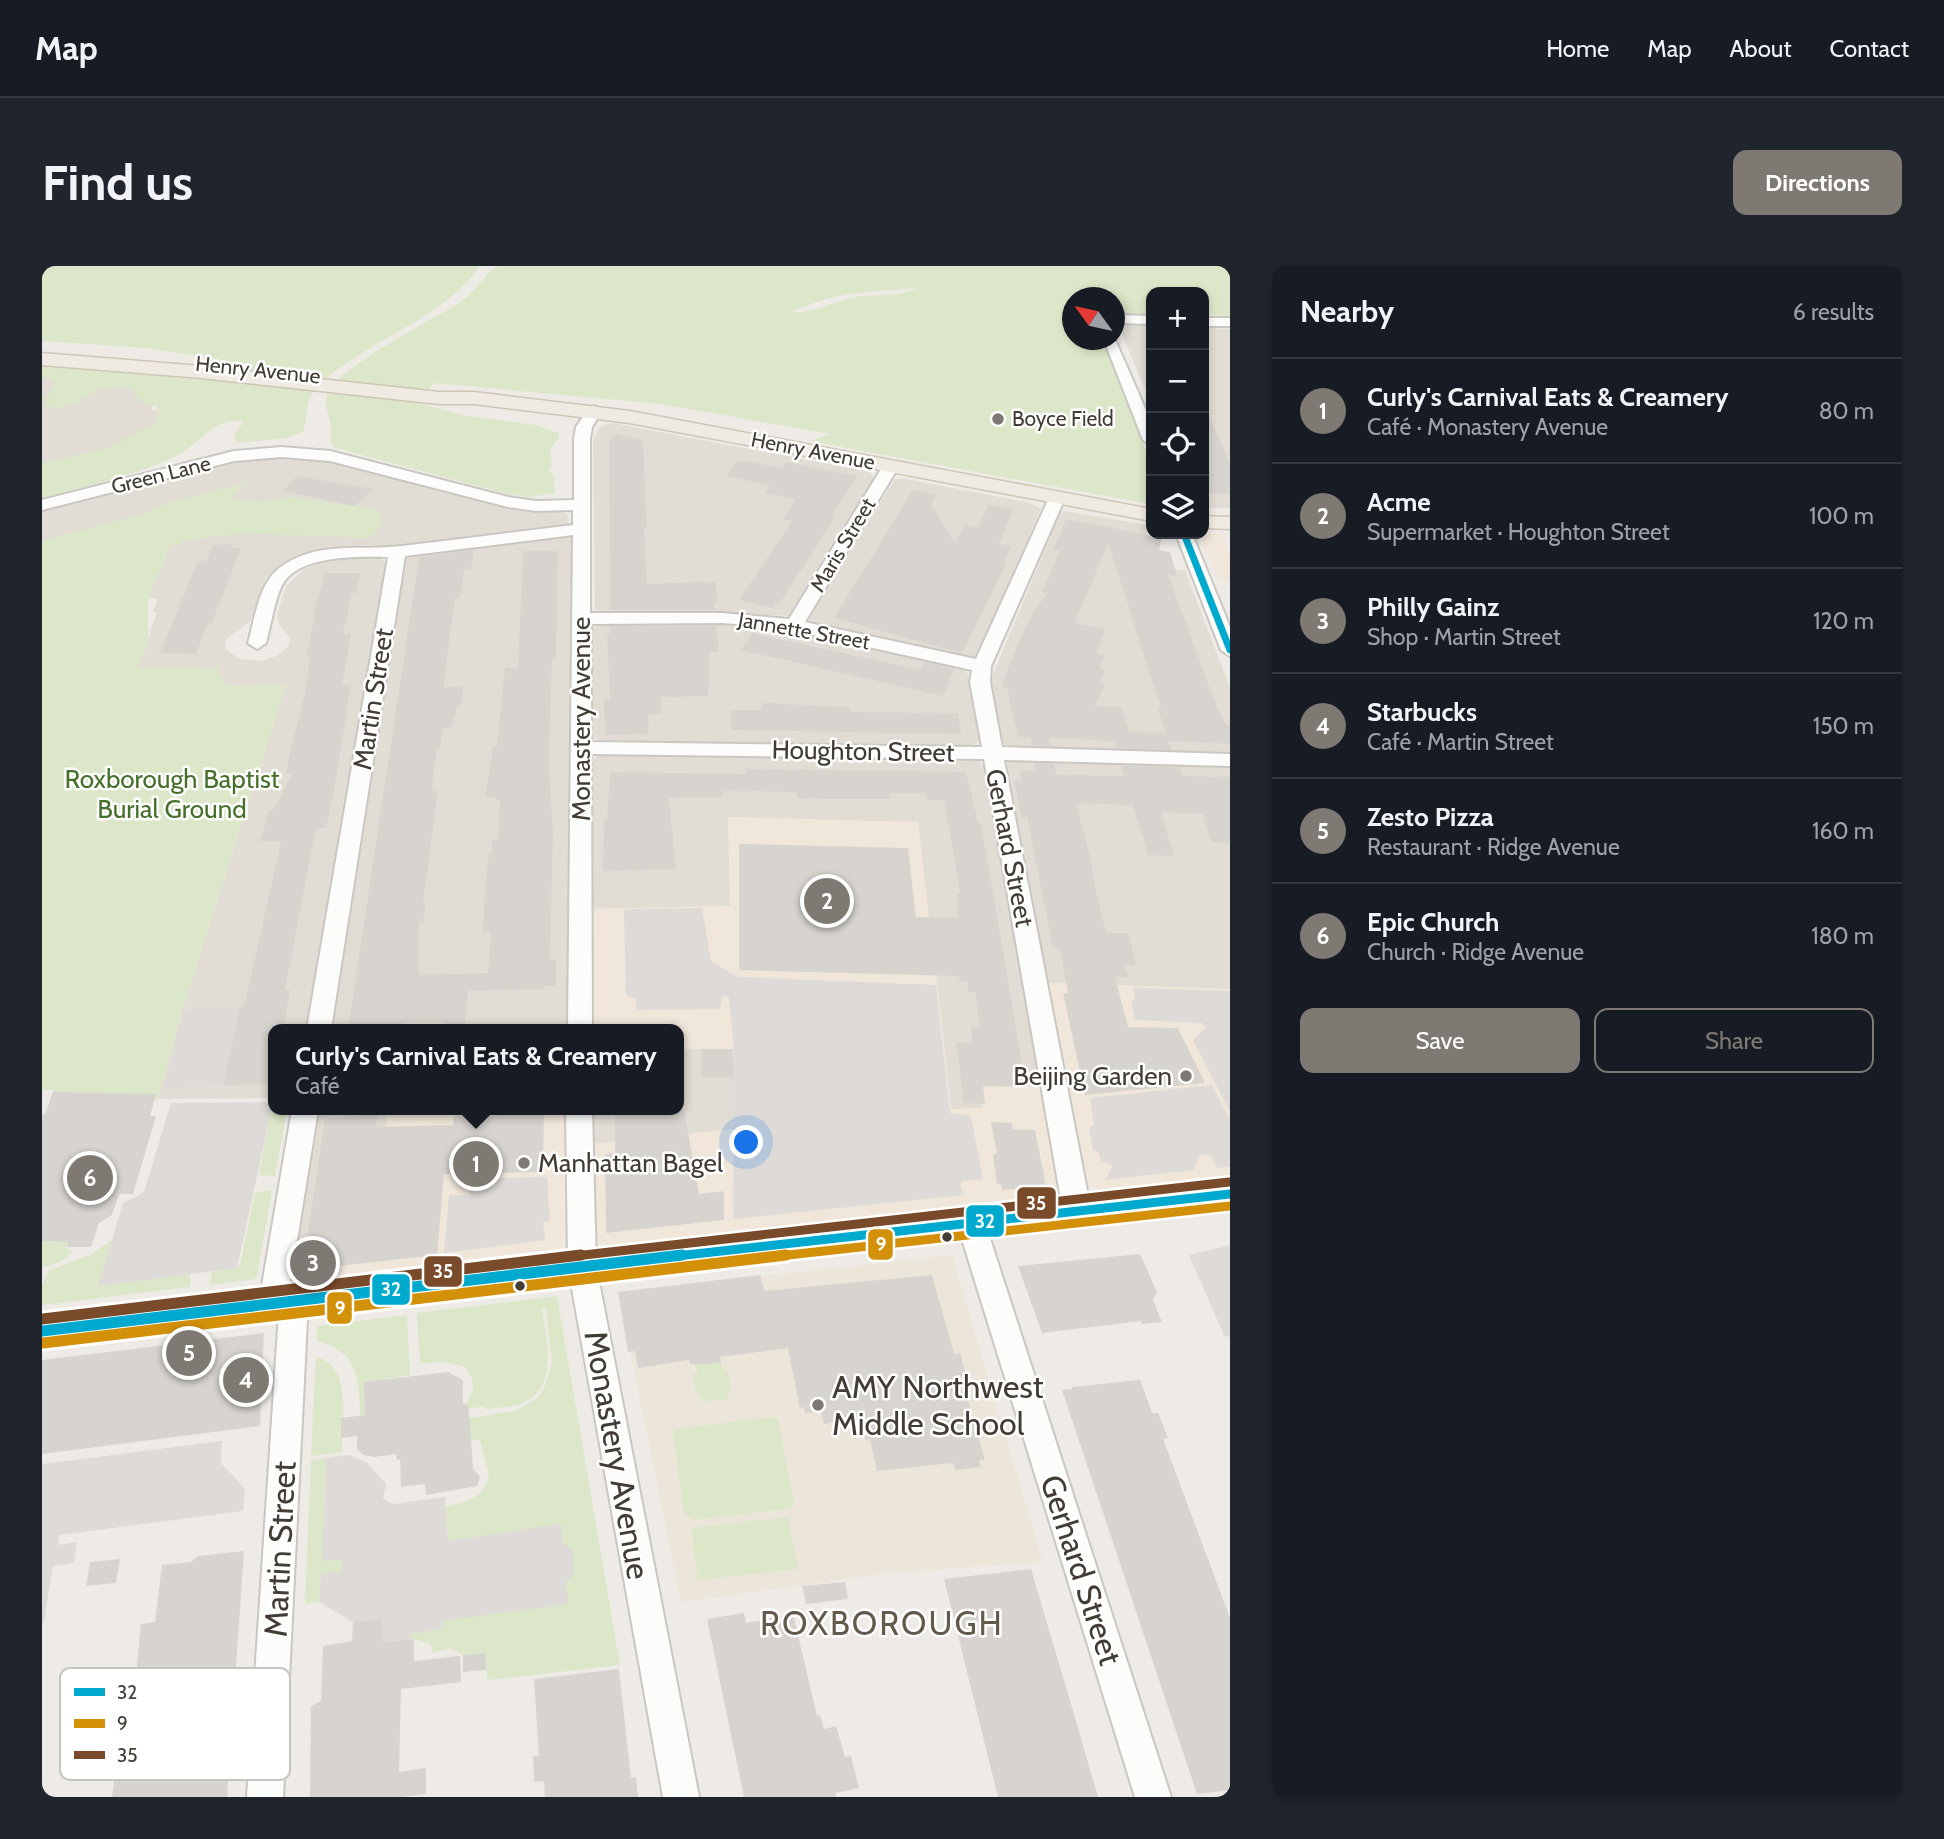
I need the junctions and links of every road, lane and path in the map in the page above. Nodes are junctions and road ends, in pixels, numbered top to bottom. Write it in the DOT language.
graph roads {
  1 [pos="1125,319"];
  2 [pos="1146,320"];
  3 [pos="1209,322"];
  4 [pos="1230,322"];
  5 [pos="42,349"];
  6 [pos="1115,350"];
  7 [pos="42,359"];
  8 [pos="203,368"];
  9 [pos="594,411"];
  10 [pos="1146,428"];
  11 [pos="891,466"];
  12 [pos="1057,498"];
  13 [pos="42,505"];
  14 [pos="581,505"];
  15 [pos="1146,514"];
  16 [pos="1209,522"];
  17 [pos="1230,523"];
  18 [pos="582,529"];
  19 [pos="1186,539"];
  20 [pos="397,552"];
  21 [pos="582,619"];
  22 [pos="794,625"];
  23 [pos="257,643"];
  24 [pos="1230,650"];
  25 [pos="982,666"];
  26 [pos="581,748"];
  27 [pos="992,753"];
  28 [pos="1230,760"];
  29 [pos="320,1024"];
  30 [pos="580,1024"];
  31 [pos="305,1115"];
  32 [pos="579,1115"];
  33 [pos="1230,1195"];
  34 [pos="1077,1211"];
  35 [pos="971,1223"];
  36 [pos="582,1266"];
  37 [pos="284,1302"];
  38 [pos="42,1331"];
  39 [pos="270,1668"];
  40 [pos="681,1797"];
  41 [pos="1153,1797"];
  1 -- 2 [label="street"];
  3 -- 4 [label="street"];
  5 -- 8 [label="main road, Henry Avenue"];
  6 -- 10 [label="street"];
  7 -- 8 [label="main road, Henry Avenue"];
  8 -- 9 [label="main road, Henry Avenue"];
  9 -- 11 [label="main road, Henry Avenue"];
  9 -- 14 [label="street, Monastery Avenue"];
  11 -- 12 [label="main road, Henry Avenue"];
  11 -- 22 [label="street, Maris Street"];
  12 -- 15 [label="main road, Henry Avenue"];
  12 -- 25 [label="street, Gerhard Street"];
  13 -- 14 [label="street, Green Lane"];
  14 -- 18 [label="street, Monastery Avenue"];
  16 -- 17 [label="main road"];
  18 -- 20 [label="street"];
  18 -- 21 [label="street, Monastery Avenue"];
  19 -- 24 [label="street"];
  20 -- 23 [label="street"];
  20 -- 29 [label="street, Martin Street"];
  21 -- 22 [label="street, Jannette Street"];
  21 -- 26 [label="street, Monastery Avenue"];
  22 -- 25 [label="street, Jannette Street"];
  25 -- 27 [label="street, Gerhard Street"];
  26 -- 27 [label="street, Houghton Street"];
  26 -- 30 [label="street, Monastery Avenue"];
  27 -- 28 [label="street, Houghton Street"];
  27 -- 34 [label="street, Gerhard Street"];
  31 -- 37 [label="street, Martin Street"];
  32 -- 36 [label="street, Monastery Avenue"];
  33 -- 34 [label="main road"];
  34 -- 35 [label="main road"];
  35 -- 36 [label="main road"];
  35 -- 41 [label="street, Gerhard Street"];
  36 -- 37 [label="main road"];
  36 -- 40 [label="street, Monastery Avenue"];
  37 -- 38 [label="main road"];
  37 -- 39 [label="street, Martin Street"];
}
